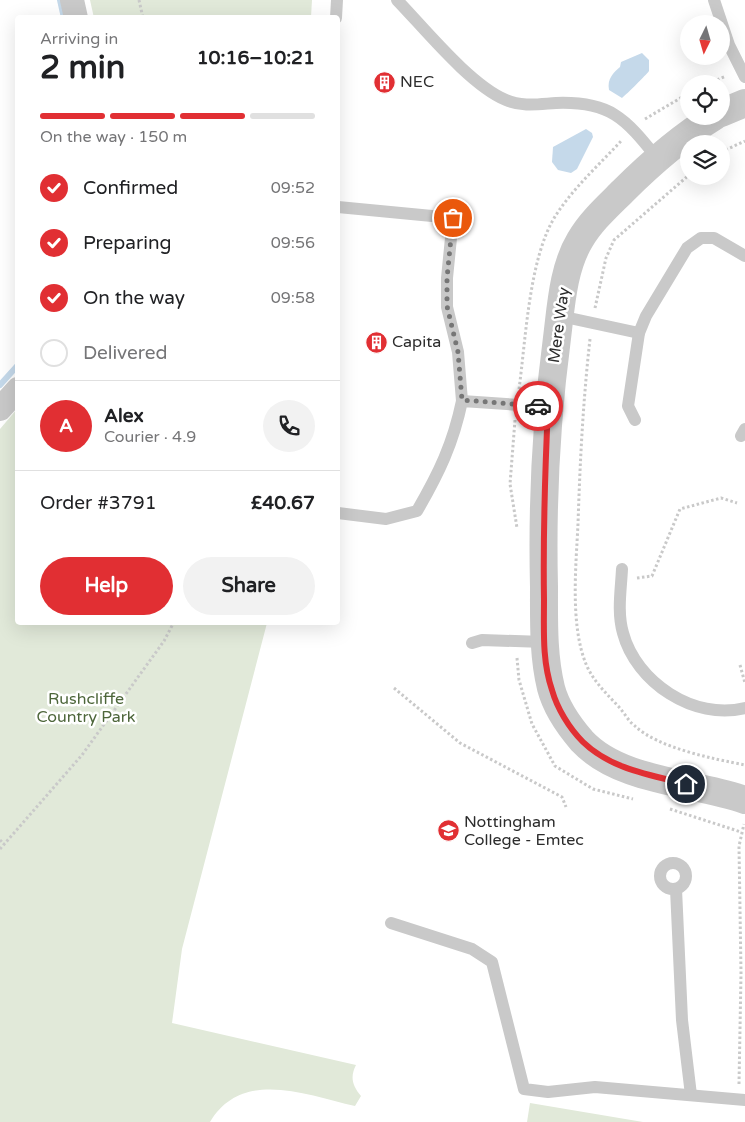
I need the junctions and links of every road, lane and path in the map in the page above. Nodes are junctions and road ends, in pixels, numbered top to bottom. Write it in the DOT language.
graph roads {
  1 [pos="72,0"];
  2 [pos="138,0"];
  3 [pos="337,0"];
  4 [pos="397,0"];
  5 [pos="714,0"];
  6 [pos="75,15"];
  7 [pos="142,15"];
  8 [pos="336,15"];
  9 [pos="745,77"];
  10 [pos="745,104"];
  11 [pos="730,110"];
  12 [pos="700,125"];
  13 [pos="745,141"];
  14 [pos="730,148"];
  15 [pos="657,158"];
  16 [pos="680,183"];
  17 [pos="340,207"];
  18 [pos="745,256"];
  19 [pos="560,316"];
  20 [pos="593,323"];
  21 [pos="639,333"];
  22 [pos="15,392"];
  23 [pos="462,400"];
  24 [pos="548,407"];
  25 [pos="0,409"];
  26 [pos="635,420"];
  27 [pos="737,503"];
  28 [pos="340,513"];
  29 [pos="622,575"];
  30 [pos="172,625"];
  31 [pos="544,642"];
  32 [pos="472,643"];
  33 [pos="740,665"];
  34 [pos="745,683"];
  35 [pos="394,688"];
  36 [pos="745,708"];
  37 [pos="745,765"];
  38 [pos="745,800"];
  39 [pos="566,807"];
  40 [pos="745,821"];
  41 [pos="740,838"];
  42 [pos="745,839"];
  43 [pos="0,840"];
  44 [pos="4,844"];
  45 [pos="0,849"];
  46 [pos="676,889"];
  47 [pos="391,923"];
  48 [pos="691,1095"];
  49 [pos="742,1099"];
  1 -- 6 [label="street"];
  2 -- 7 [label="path"];
  3 -- 8 [label="lane"];
  4 -- 15 [label="lane"];
  5 -- 9 [label="lane"];
  10 -- 11 [label="street"];
  12 -- 15 [label="street, Mere Way"];
  13 -- 14 [label="path"];
  15 -- 19 [label="street, Mere Way"];
  16 -- 20 [label="path"];
  17 -- 23 [label="lane"];
  18 -- 21 [label="lane"];
  19 -- 20 [label="lane"];
  19 -- 24 [label="street, Mere Way"];
  20 -- 21 [label="lane"];
  20 -- 37 [label="path"];
  21 -- 26 [label="lane"];
  22 -- 25 [label="street"];
  23 -- 24 [label="lane"];
  23 -- 28 [label="lane"];
  24 -- 31 [label="street, Mere Way"];
  27 -- 29 [label="path"];
  29 -- 36 [label="lane"];
  30 -- 44 [label="path"];
  31 -- 32 [label="lane"];
  31 -- 38 [label="street, Mere Way"];
  33 -- 34 [label="path"];
  35 -- 39 [label="path"];
  40 -- 41 [label="path"];
  41 -- 42 [label="path"];
  41 -- 49 [label="path"];
  43 -- 44 [label="path"];
  44 -- 45 [label="path"];
  46 -- 48 [label="lane"];
  47 -- 48 [label="lane"];
  48 -- 49 [label="lane"];
}
